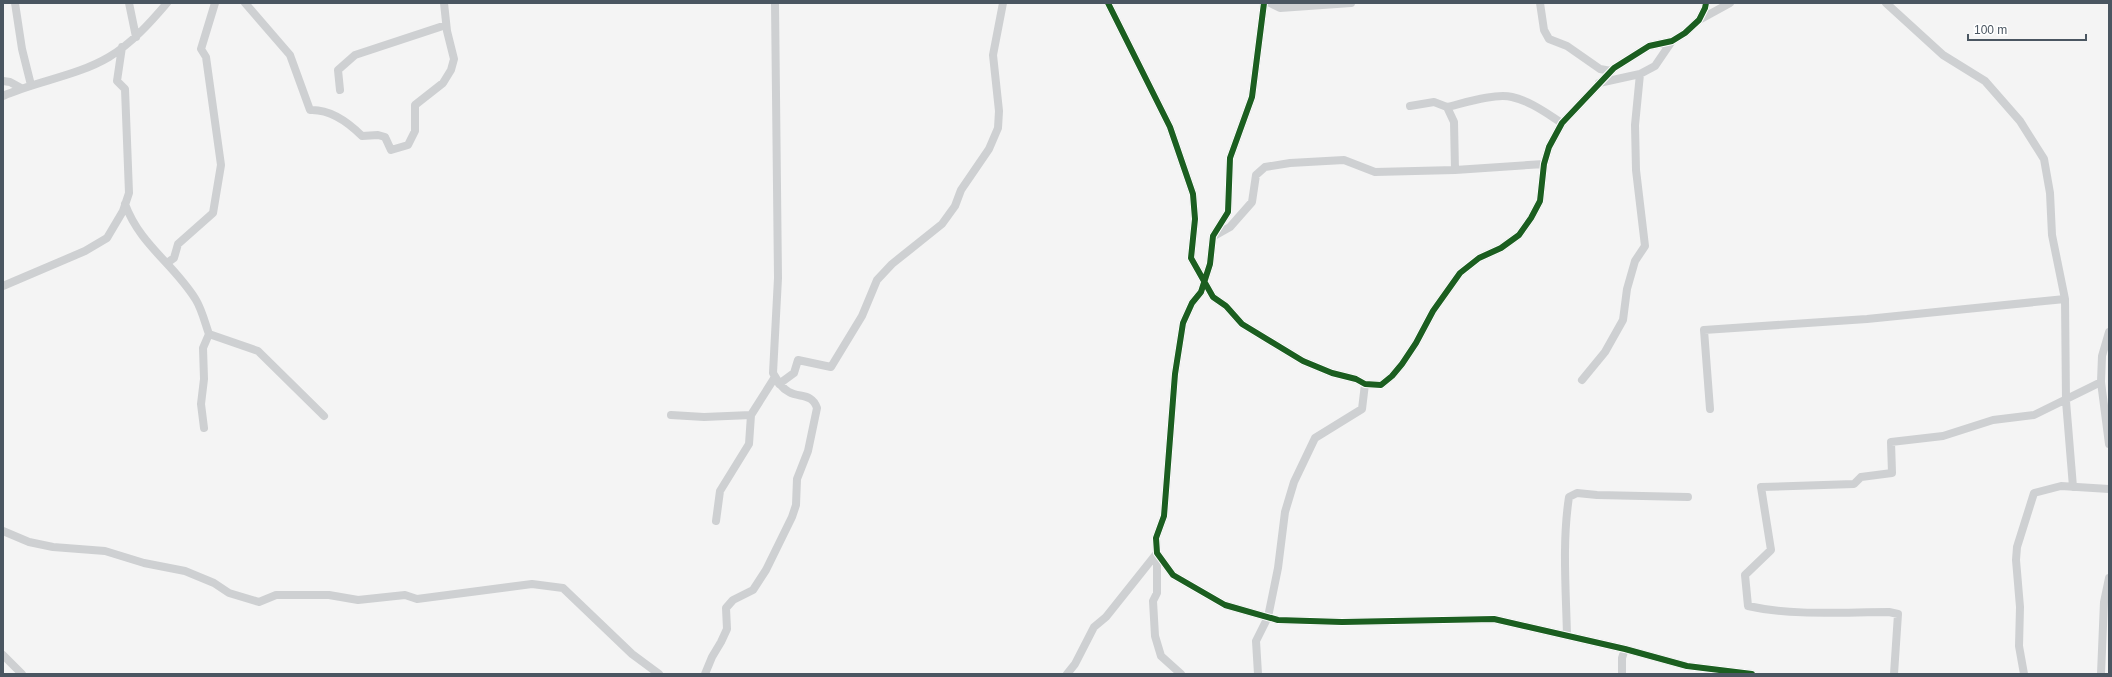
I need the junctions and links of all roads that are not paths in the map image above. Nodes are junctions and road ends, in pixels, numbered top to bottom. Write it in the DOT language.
graph roads {
  1 [pos="15,3"];
  2 [pos="129,3"];
  3 [pos="167,3"];
  4 [pos="215,3"];
  5 [pos="245,3"];
  6 [pos="444,3"];
  7 [pos="775,3"];
  8 [pos="1003,3"];
  9 [pos="1108,3"];
  10 [pos="1264,3"];
  11 [pos="1270,3"];
  12 [pos="1351,3"];
  13 [pos="1540,3"];
  14 [pos="1706,3"];
  15 [pos="1730,3"];
  16 [pos="1886,3"];
  17 [pos="1699,20"];
  18 [pos="446,25"];
  19 [pos="136,37"];
  20 [pos="1672,41"];
  21 [pos="122,47"];
  22 [pos="1611,71"];
  23 [pos="1640,74"];
  24 [pos="3,81"];
  25 [pos="1599,83"];
  26 [pos="31,85"];
  27 [pos="21,88"];
  28 [pos="340,90"];
  29 [pos="3,96"];
  30 [pos="1410,106"];
  31 [pos="1447,107"];
  32 [pos="1562,123"];
  33 [pos="1544,164"];
  34 [pos="1455,170"];
  35 [pos="125,204"];
  36 [pos="1213,236"];
  37 [pos="167,263"];
  38 [pos="1204,281"];
  39 [pos="3,286"];
  40 [pos="2065,299"];
  41 [pos="2109,332"];
  42 [pos="209,334"];
  43 [pos="1582,380"];
  44 [pos="777,381"];
  45 [pos="2102,382"];
  46 [pos="1365,384"];
  47 [pos="2066,401"];
  48 [pos="1710,409"];
  49 [pos="671,415"];
  50 [pos="324,416"];
  51 [pos="751,416"];
  52 [pos="204,428"];
  53 [pos="2109,444"];
  54 [pos="2072,487"];
  55 [pos="2109,489"];
  56 [pos="1688,497"];
  57 [pos="716,521"];
  58 [pos="3,531"];
  59 [pos="1157,553"];
  60 [pos="2109,578"];
  61 [pos="2106,612"];
  62 [pos="1268,617"];
  63 [pos="1567,636"];
  64 [pos="1625,649"];
  65 [pos="3,655"];
  66 [pos="22,674"];
  67 [pos="659,674"];
  68 [pos="705,674"];
  69 [pos="1068,674"];
  70 [pos="1181,674"];
  71 [pos="1258,674"];
  72 [pos="1622,674"];
  73 [pos="1752,674"];
  74 [pos="1894,674"];
  75 [pos="2024,674"];
  76 [pos="2101,674"];
  1 -- 26 [label="street"];
  2 -- 19 [label="street"];
  3 -- 19 [label="street"];
  4 -- 37 [label="street"];
  5 -- 18 [label="street"];
  6 -- 18 [label="street"];
  7 -- 44 [label="street"];
  8 -- 44 [label="street"];
  9 -- 38 [label="street"];
  10 -- 36 [label="street"];
  11 -- 12 [label="street"];
  13 -- 22 [label="street"];
  14 -- 17 [label="street"];
  15 -- 17 [label="street"];
  16 -- 40 [label="street"];
  17 -- 20 [label="street"];
  18 -- 28 [label="street"];
  19 -- 21 [label="street"];
  20 -- 22 [label="street"];
  20 -- 23 [label="street"];
  21 -- 26 [label="street"];
  21 -- 35 [label="street"];
  22 -- 25 [label="street"];
  23 -- 25 [label="street"];
  23 -- 43 [label="street"];
  24 -- 27 [label="street"];
  25 -- 32 [label="street"];
  26 -- 27 [label="street"];
  27 -- 29 [label="street"];
  30 -- 31 [label="street"];
  31 -- 32 [label="street"];
  31 -- 34 [label="street"];
  32 -- 33 [label="street"];
  33 -- 34 [label="street"];
  33 -- 46 [label="street"];
  34 -- 36 [label="street"];
  35 -- 37 [label="street"];
  35 -- 39 [label="street"];
  36 -- 38 [label="street"];
  37 -- 42 [label="street"];
  38 -- 46 [label="street"];
  38 -- 59 [label="street"];
  40 -- 47 [label="street"];
  40 -- 48 [label="street"];
  41 -- 45 [label="street"];
  42 -- 50 [label="street"];
  42 -- 52 [label="street"];
  44 -- 51 [label="street"];
  44 -- 68 [label="street"];
  45 -- 47 [label="street"];
  45 -- 53 [label="street"];
  46 -- 62 [label="street"];
  47 -- 54 [label="street"];
  47 -- 74 [label="street"];
  49 -- 51 [label="street"];
  51 -- 57 [label="street"];
  54 -- 55 [label="street"];
  54 -- 75 [label="street"];
  56 -- 63 [label="street"];
  58 -- 67 [label="street"];
  59 -- 62 [label="street"];
  59 -- 69 [label="street"];
  59 -- 70 [label="street"];
  60 -- 61 [label="street"];
  61 -- 76 [label="street"];
  62 -- 63 [label="street"];
  62 -- 71 [label="street"];
  63 -- 64 [label="street"];
  64 -- 72 [label="street"];
  64 -- 73 [label="street"];
  65 -- 66 [label="street"];
}
